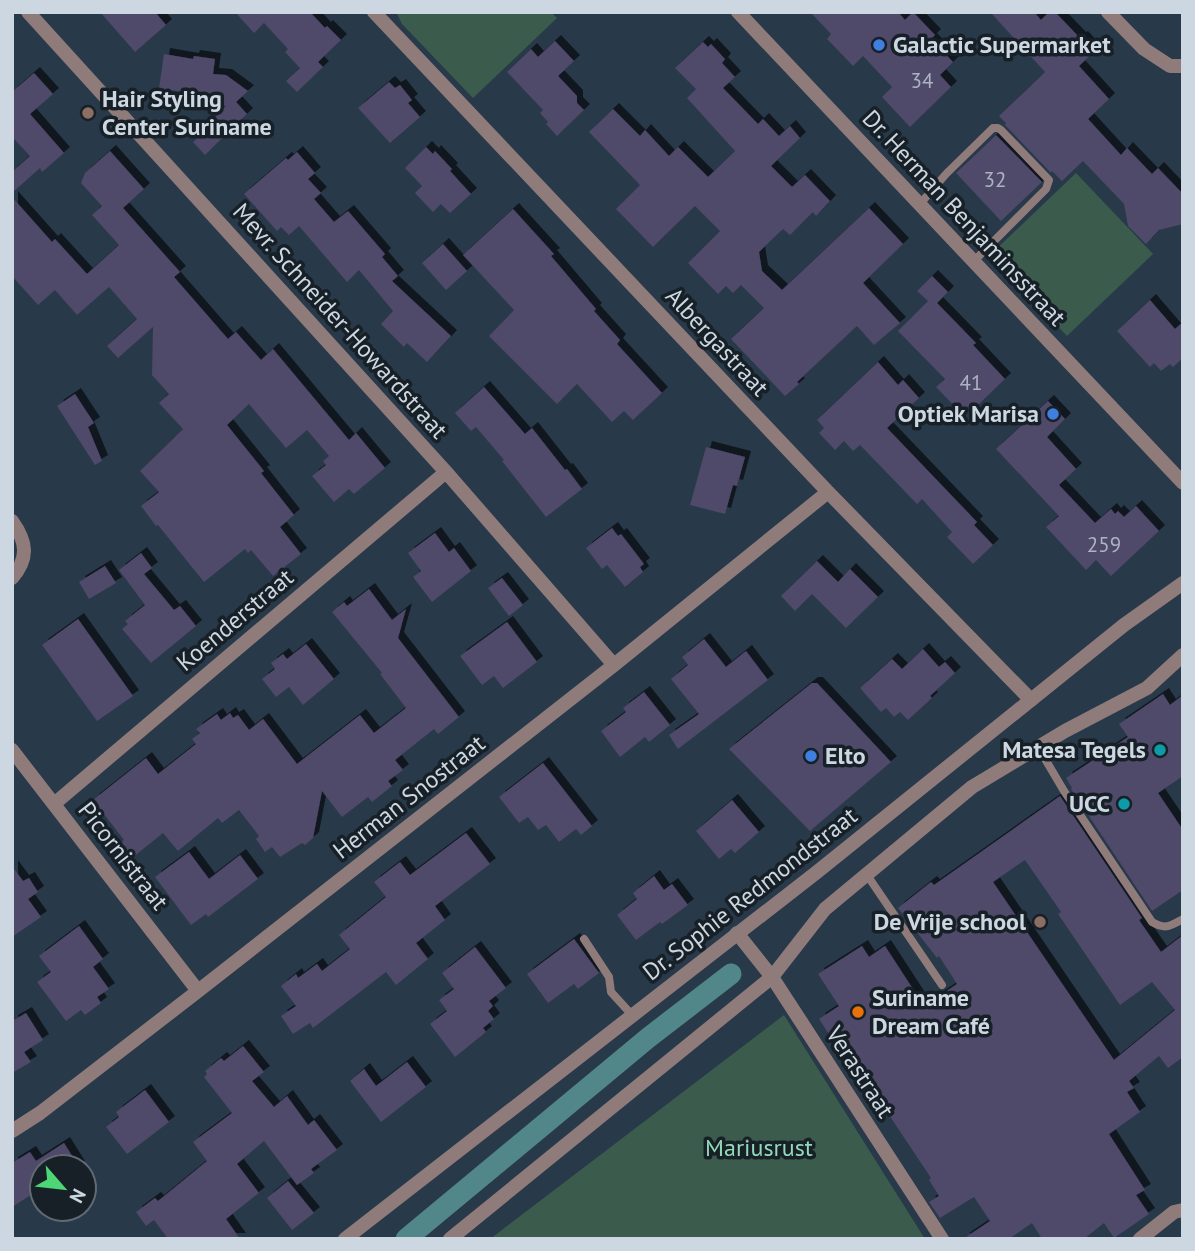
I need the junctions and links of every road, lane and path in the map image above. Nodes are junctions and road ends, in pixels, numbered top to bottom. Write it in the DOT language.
graph roads {
  1 [pos="28,12"];
  2 [pos="374,12"];
  3 [pos="738,12"];
  4 [pos="1108,12"];
  5 [pos="1183,66"];
  6 [pos="920,204"];
  7 [pos="974,261"];
  8 [pos="1156,455"];
  9 [pos="1183,470"];
  10 [pos="446,471"];
  11 [pos="1183,483"];
  12 [pos="828,492"];
  13 [pos="12,521"];
  14 [pos="12,578"];
  15 [pos="1183,583"];
  16 [pos="1183,655"];
  17 [pos="614,665"];
  18 [pos="1031,699"];
  19 [pos="1038,747"];
  20 [pos="12,750"];
  21 [pos="54,804"];
  22 [pos="866,875"];
  23 [pos="1183,919"];
  24 [pos="737,933"];
  25 [pos="584,939"];
  26 [pos="772,977"];
  27 [pos="942,985"];
  28 [pos="198,990"];
  29 [pos="632,1015"];
  30 [pos="12,1131"];
  31 [pos="1179,1211"];
  32 [pos="353,1236"];
  33 [pos="450,1239"];
  34 [pos="942,1239"];
  35 [pos="1140,1239"];
  1 -- 10 [label="street, Mevr. Schneider-Howardstraat"];
  2 -- 12 [label="street, Albergastraat"];
  3 -- 6 [label="street, Dr. Herman Benjaminsstraat"];
  4 -- 5 [label="street"];
  6 -- 7 [label="street, Dr. Herman Benjaminsstraat"];
  6 -- 7 [label="lane"];
  7 -- 8 [label="street, Dr. Herman Benjaminsstraat"];
  8 -- 9 [label="street, Dr. Herman Benjaminsstraat"];
  8 -- 11 [label="street, Dr. Herman Benjaminsstraat"];
  10 -- 17 [label="street, Mevr. Schneider-Howardstraat"];
  10 -- 21 [label="street, Koenderstraat"];
  12 -- 17 [label="street, Herman Snostraat"];
  12 -- 18 [label="street, Albergastraat"];
  13 -- 14 [label="street"];
  15 -- 18 [label="street, Dr. Sophie Redmondstraat"];
  16 -- 19 [label="street"];
  17 -- 28 [label="street, Herman Snostraat"];
  18 -- 24 [label="street, Dr. Sophie Redmondstraat"];
  19 -- 22 [label="street"];
  19 -- 23 [label="lane"];
  20 -- 21 [label="street, Picornistraat"];
  21 -- 28 [label="street, Picornistraat"];
  22 -- 26 [label="street"];
  22 -- 27 [label="lane"];
  24 -- 26 [label="street, Verastraat"];
  24 -- 29 [label="street, Dr. Sophie Redmondstraat"];
  25 -- 29 [label="lane"];
  26 -- 33 [label="street"];
  26 -- 34 [label="street, Verastraat"];
  28 -- 30 [label="street, Herman Snostraat"];
  29 -- 32 [label="street, Dr. Sophie Redmondstraat"];
  31 -- 35 [label="street"];
}
